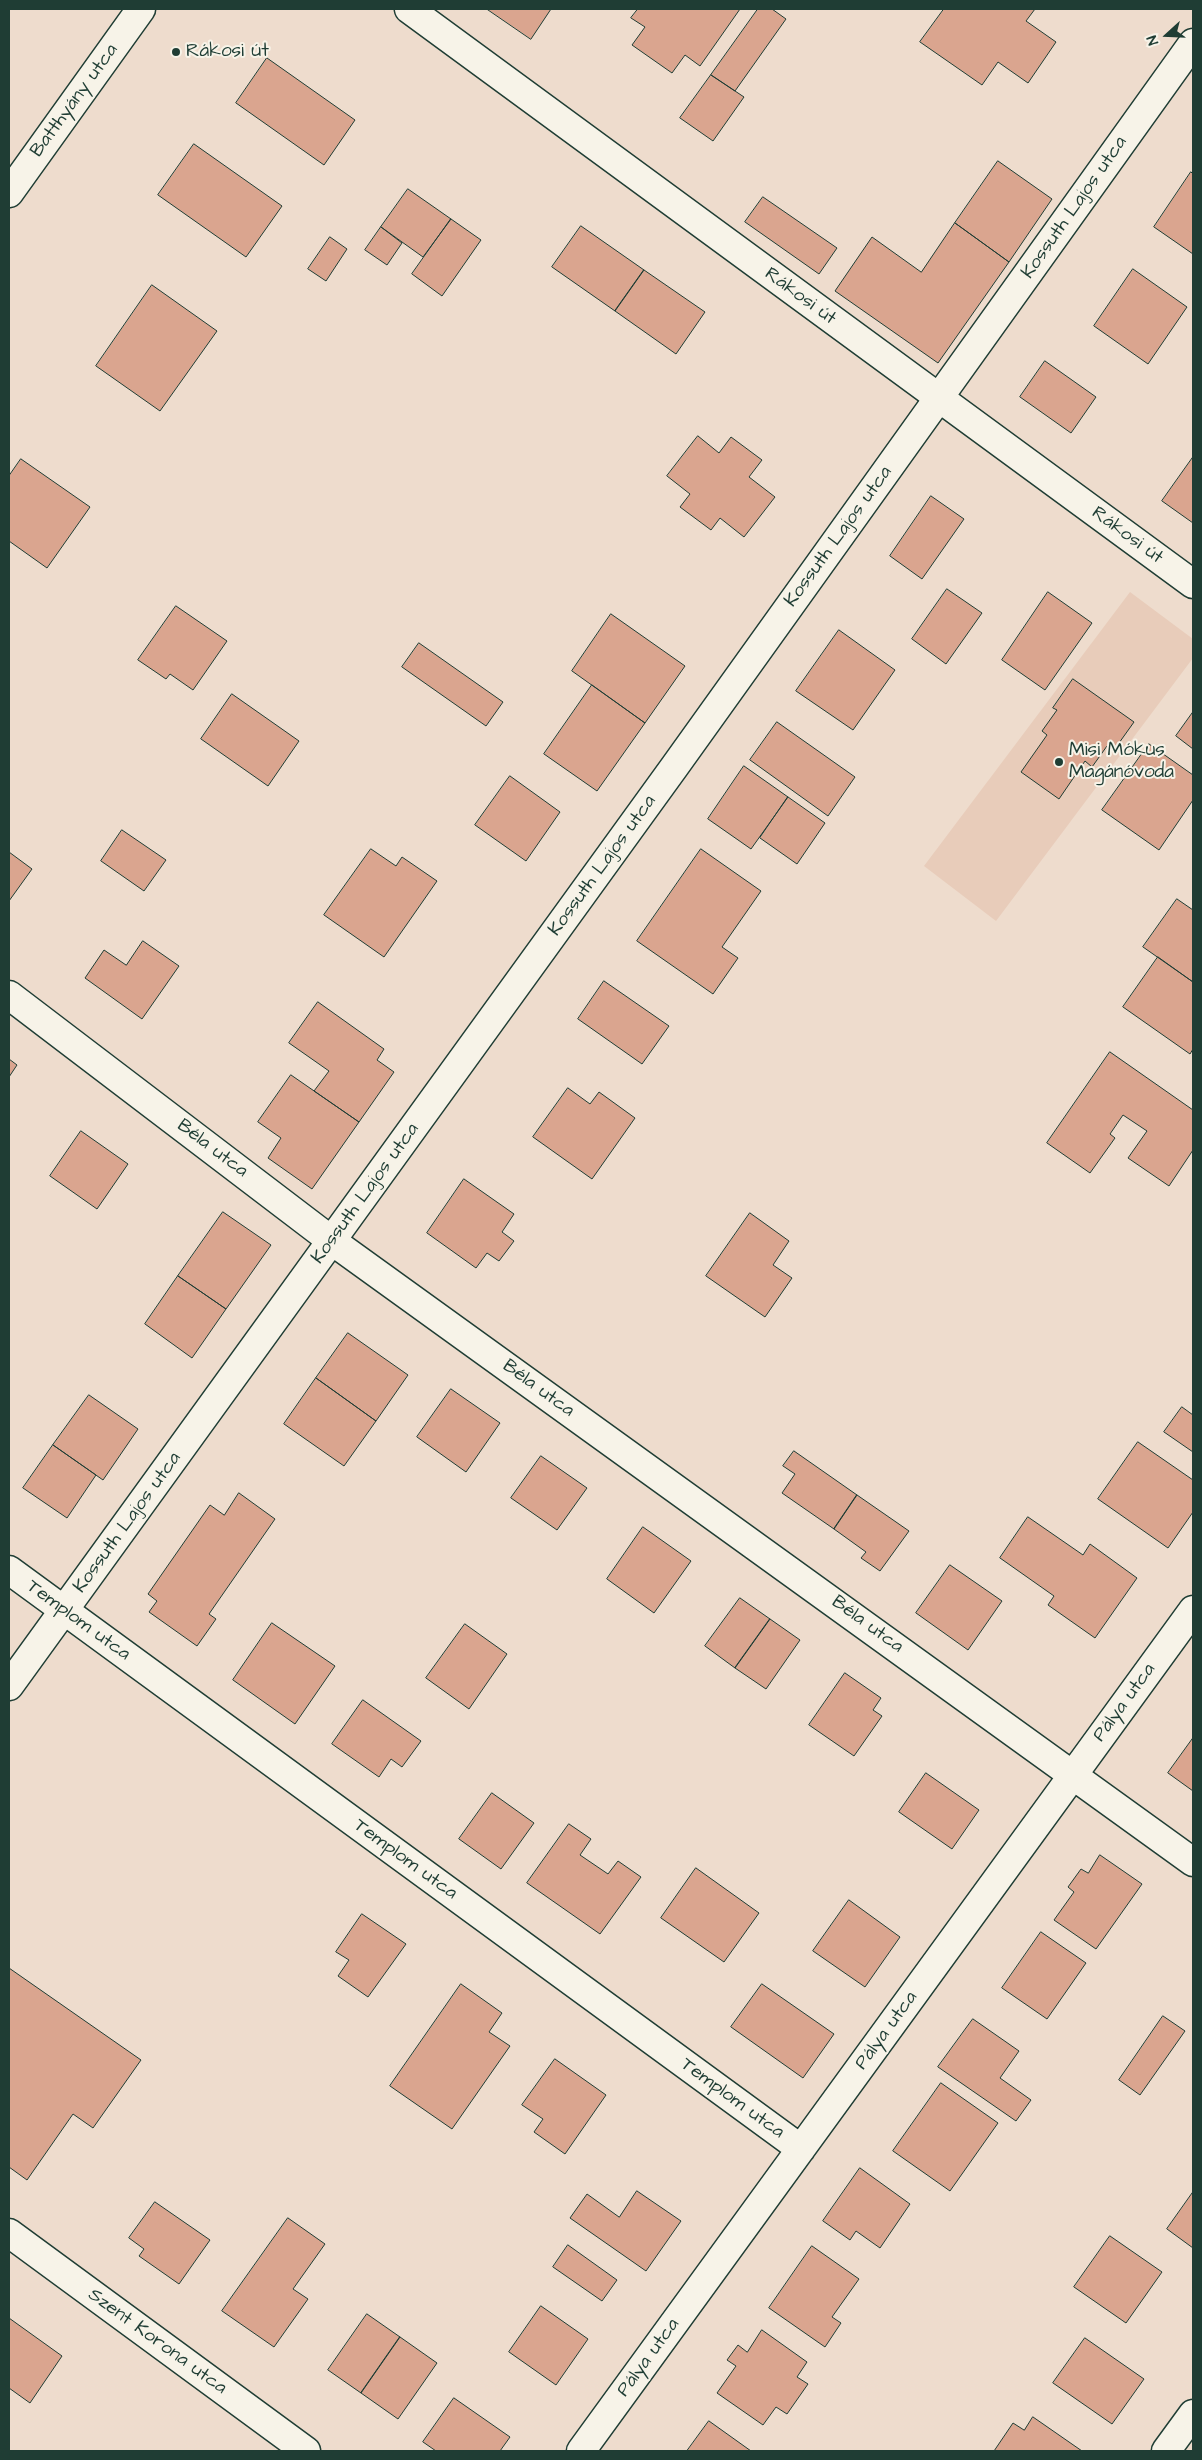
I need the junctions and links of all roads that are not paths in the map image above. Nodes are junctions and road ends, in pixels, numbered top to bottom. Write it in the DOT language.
graph roads {
  1 [pos="141,9"];
  2 [pos="409,9"];
  3 [pos="1193,43"];
  4 [pos="9,193"];
  5 [pos="939,399"];
  6 [pos="1193,584"];
  7 [pos="9,995"];
  8 [pos="332,1240"];
  9 [pos="9,1570"];
  10 [pos="1193,1610"];
  11 [pos="65,1611"];
  12 [pos="9,1686"];
  13 [pos="1074,1774"];
  14 [pos="1193,1862"];
  15 [pos="801,2149"];
  16 [pos="9,2233"];
  17 [pos="1193,2414"];
  18 [pos="306,2451"];
  19 [pos="581,2451"];
  20 [pos="1166,2451"];
  1 -- 4 [label="street, Batthyány utca"];
  2 -- 5 [label="street, Rákosi út"];
  3 -- 5 [label="street, Kossuth Lajos utca"];
  5 -- 6 [label="street, Rákosi út"];
  5 -- 8 [label="street, Kossuth Lajos utca"];
  7 -- 8 [label="street, Béla utca"];
  8 -- 11 [label="street, Kossuth Lajos utca"];
  8 -- 13 [label="street, Béla utca"];
  9 -- 11 [label="street, Templom utca"];
  10 -- 13 [label="street, Pálya utca"];
  11 -- 12 [label="street, Kossuth Lajos utca"];
  11 -- 15 [label="street, Templom utca"];
  13 -- 14 [label="street, Béla utca"];
  13 -- 15 [label="street, Pálya utca"];
  15 -- 19 [label="street, Pálya utca"];
  16 -- 18 [label="street, Szent Korona utca"];
  17 -- 20 [label="street"];
}
